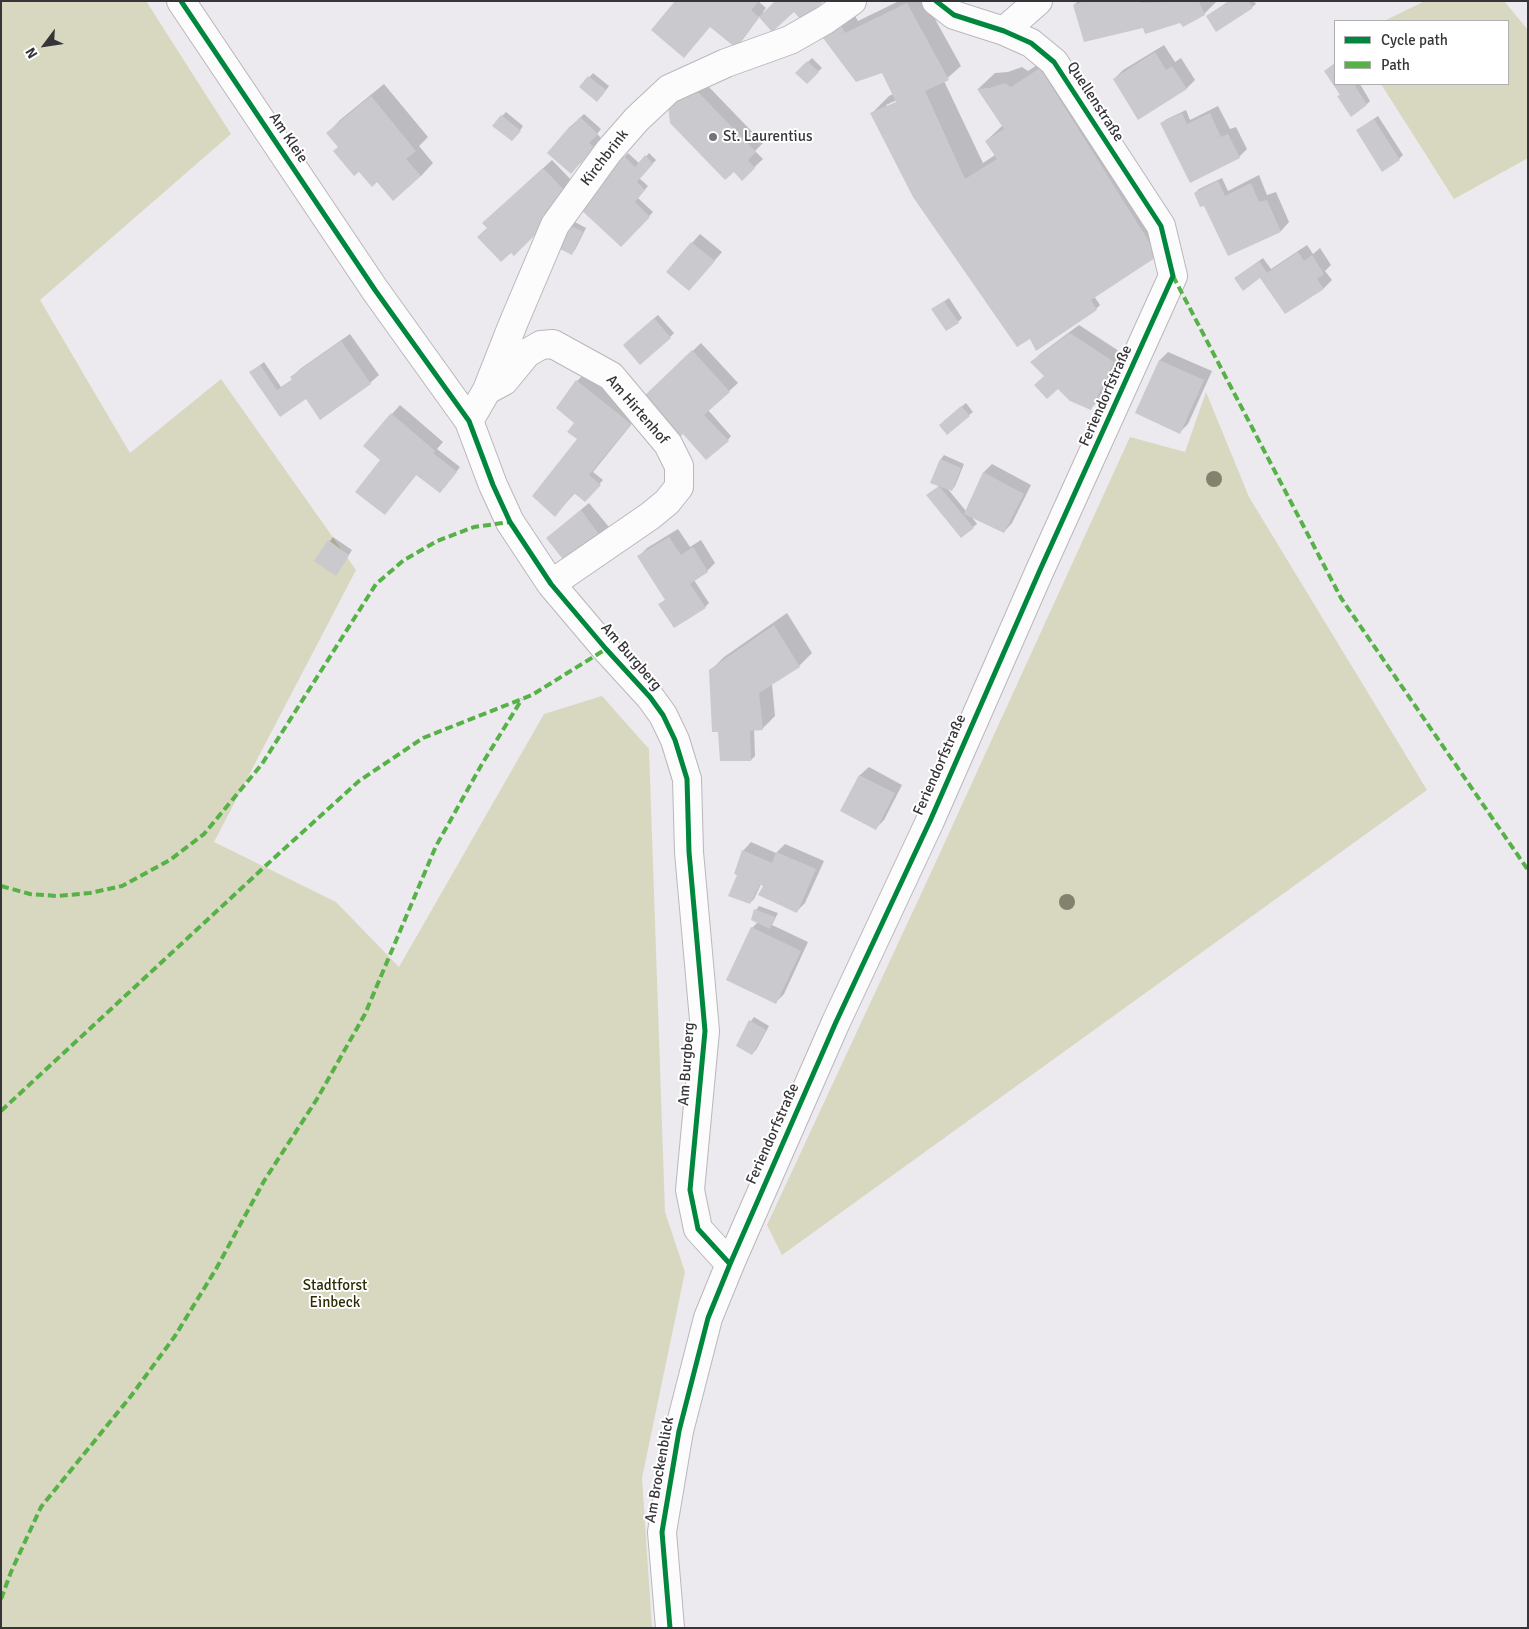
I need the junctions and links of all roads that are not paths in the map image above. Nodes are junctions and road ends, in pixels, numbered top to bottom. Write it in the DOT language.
graph roads {
  1 [pos="181,1"];
  2 [pos="852,1"];
  3 [pos="936,1"];
  4 [pos="1038,1"];
  5 [pos="1004,31"];
  6 [pos="1173,276"];
  7 [pos="375,290"];
  8 [pos="487,390"];
  9 [pos="469,421"];
  10 [pos="552,584"];
  11 [pos="730,1264"];
  12 [pos="670,1628"];
  1 -- 7 [label="street, Am Kleie"];
  2 -- 8 [label="street, Kirchbrink"];
  3 -- 5 [label="street, Quellenstraße"];
  4 -- 5 [label="street"];
  5 -- 6 [label="street, Quellenstraße"];
  6 -- 11 [label="street, Feriendorfstraße"];
  7 -- 9 [label="street, Am Burgberg"];
  8 -- 9 [label="street, Kirchbrink"];
  8 -- 10 [label="street, Am Hirtenhof"];
  9 -- 10 [label="street, Am Burgberg"];
  10 -- 11 [label="street, Am Burgberg"];
  11 -- 12 [label="street, Am Brockenblick"];
}
